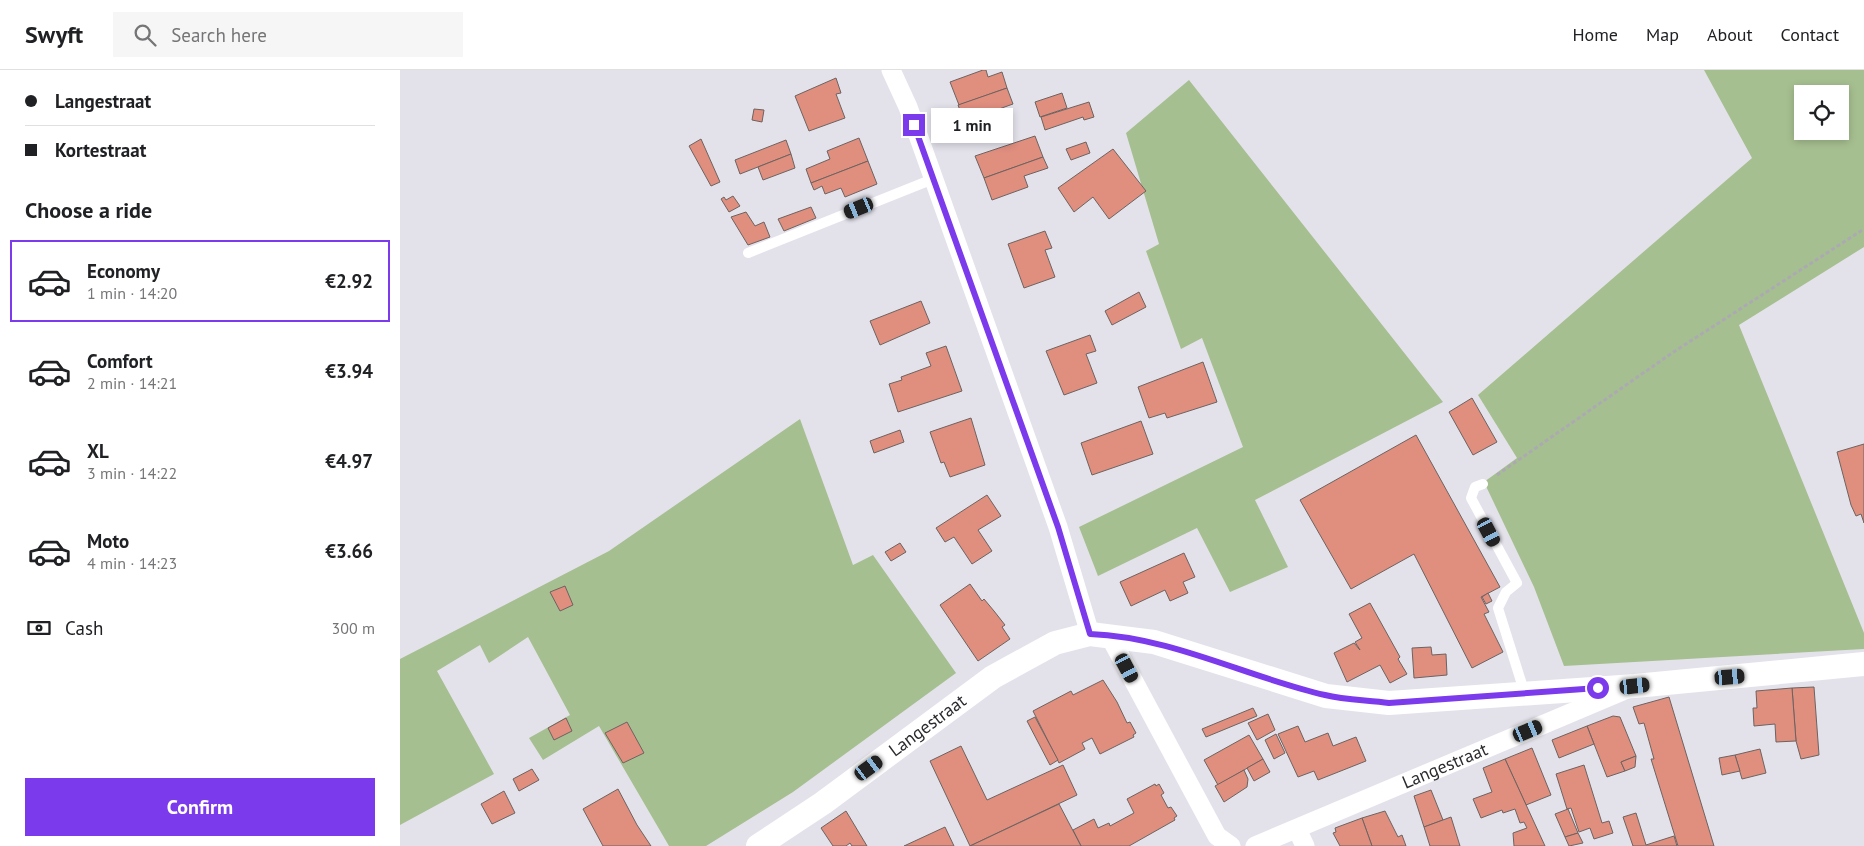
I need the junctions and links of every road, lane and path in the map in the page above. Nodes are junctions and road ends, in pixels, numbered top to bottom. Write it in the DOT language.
graph roads {
  1 [pos="891,70"];
  2 [pos="933,179"];
  3 [pos="1864,229"];
  4 [pos="748,253"];
  5 [pos="1483,484"];
  6 [pos="1099,635"];
  7 [pos="1864,664"];
  8 [pos="1635,686"];
  9 [pos="1526,694"];
  10 [pos="1301,838"];
  11 [pos="758,846"];
  12 [pos="1231,846"];
  13 [pos="1255,846"];
  1 -- 2 [label="street"];
  2 -- 4 [label="lane"];
  2 -- 6 [label="street"];
  3 -- 5 [label="path"];
  5 -- 9 [label="lane"];
  6 -- 9 [label="street, Langestraat"];
  6 -- 11 [label="street, Langestraat"];
  6 -- 12 [label="street"];
  7 -- 8 [label="street, Langestraat"];
  8 -- 9 [label="street, Langestraat"];
  8 -- 10 [label="street, Langestraat"];
  10 -- 13 [label="street, Langestraat"];
}
